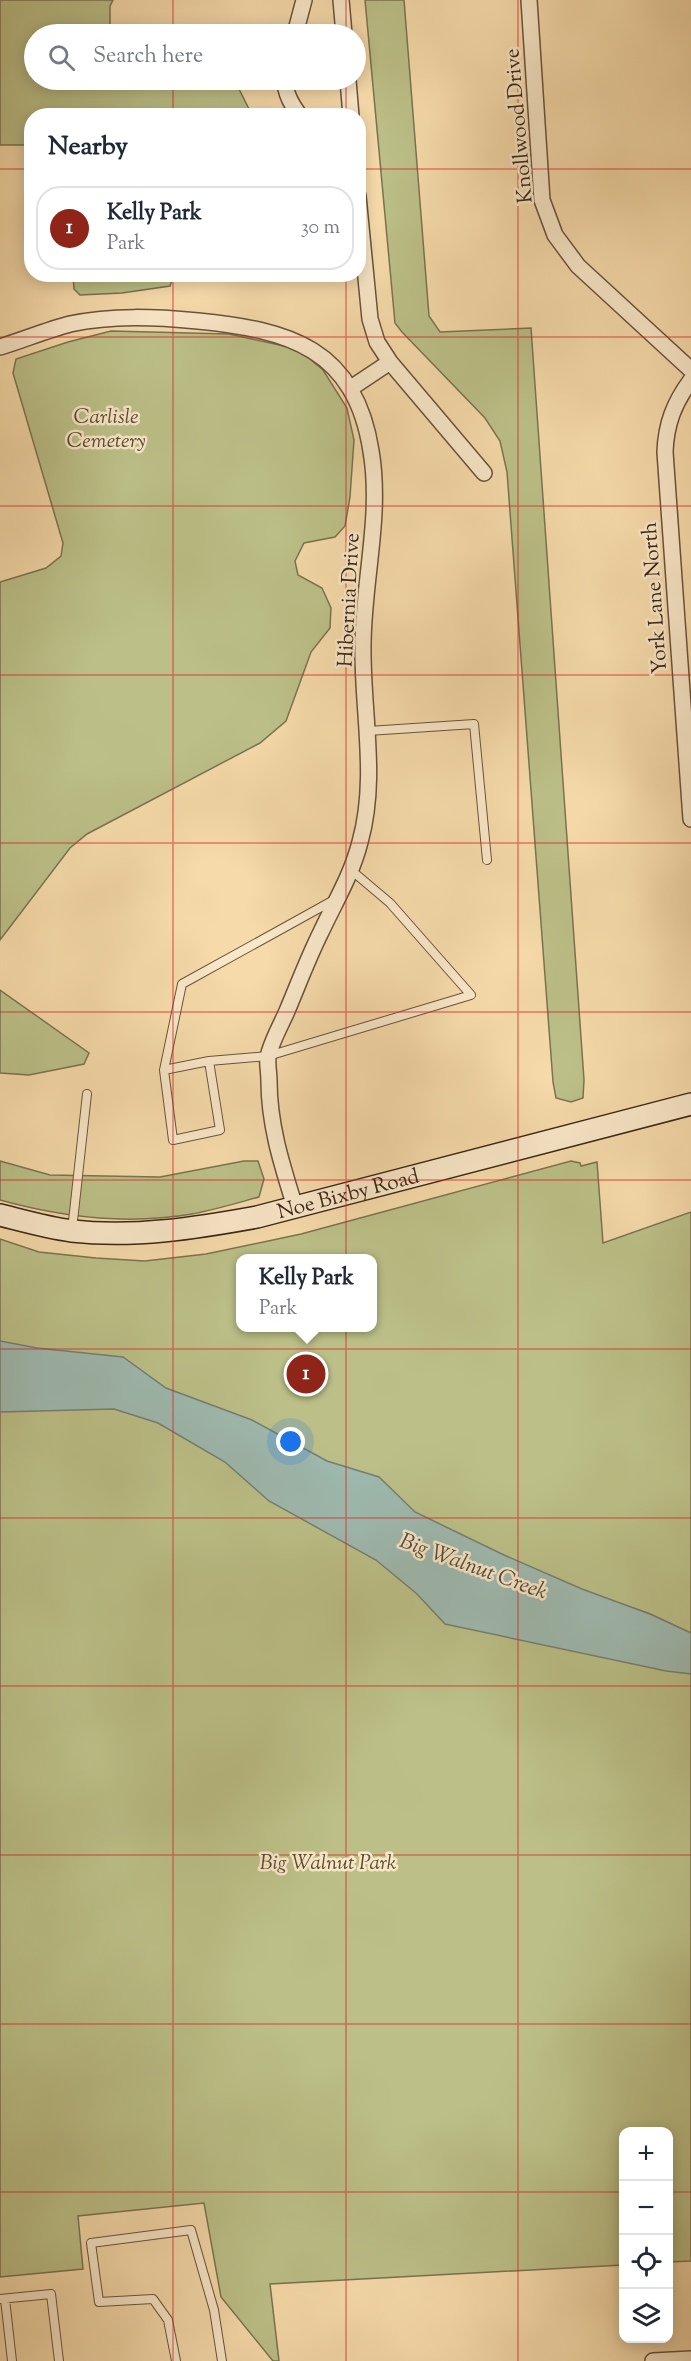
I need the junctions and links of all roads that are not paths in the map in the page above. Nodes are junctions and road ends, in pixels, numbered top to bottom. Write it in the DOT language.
graph roads {
  1 [pos="304,0"];
  2 [pos="341,0"];
  3 [pos="529,0"];
  4 [pos="298,24"];
  5 [pos="343,24"];
  6 [pos="286,90"];
  7 [pos="349,90"];
  8 [pos="294,108"];
  9 [pos="350,108"];
  10 [pos="366,278"];
  11 [pos="0,347"];
  12 [pos="390,362"];
  13 [pos="691,370"];
  14 [pos="691,380"];
  15 [pos="351,388"];
  16 [pos="484,473"];
  17 [pos="368,731"];
  18 [pos="691,819"];
  19 [pos="487,860"];
  20 [pos="351,870"];
  21 [pos="338,898"];
  22 [pos="268,1056"];
  23 [pos="209,1061"];
  24 [pos="164,1071"];
  25 [pos="87,1094"];
  26 [pos="691,1104"];
  27 [pos="295,1207"];
  28 [pos="0,1215"];
  29 [pos="72,1231"];
  30 [pos="2,2299"];
  31 [pos="691,2359"];
  32 [pos="12,2361"];
  33 [pos="59,2361"];
  34 [pos="176,2361"];
  35 [pos="222,2361"];
  36 [pos="653,2361"];
  1 -- 4 [label="street"];
  2 -- 5 [label="street"];
  3 -- 13 [label="street, Knollwood Drive"];
  6 -- 8 [label="street"];
  7 -- 9 [label="street"];
  10 -- 12 [label="street"];
  11 -- 15 [label="street, Hibernia Drive"];
  12 -- 15 [label="street"];
  12 -- 16 [label="street"];
  14 -- 18 [label="street, York Lane North"];
  15 -- 17 [label="street, Hibernia Drive"];
  17 -- 19 [label="lane"];
  17 -- 20 [label="street, Hibernia Drive"];
  20 -- 21 [label="street, Hibernia Drive"];
  20 -- 22 [label="lane"];
  21 -- 22 [label="street, Hibernia Drive"];
  21 -- 24 [label="lane"];
  22 -- 23 [label="lane"];
  22 -- 27 [label="street, Hibernia Drive"];
  23 -- 24 [label="lane"];
  23 -- 24 [label="lane"];
  25 -- 29 [label="lane"];
  26 -- 27 [label="street, Noe Bixby Road"];
  27 -- 29 [label="street, Noe Bixby Road"];
  28 -- 29 [label="street, Noe Bixby Road"];
  30 -- 32 [label="lane"];
  30 -- 33 [label="lane"];
  31 -- 36 [label="street"];
  34 -- 35 [label="lane"];
}
